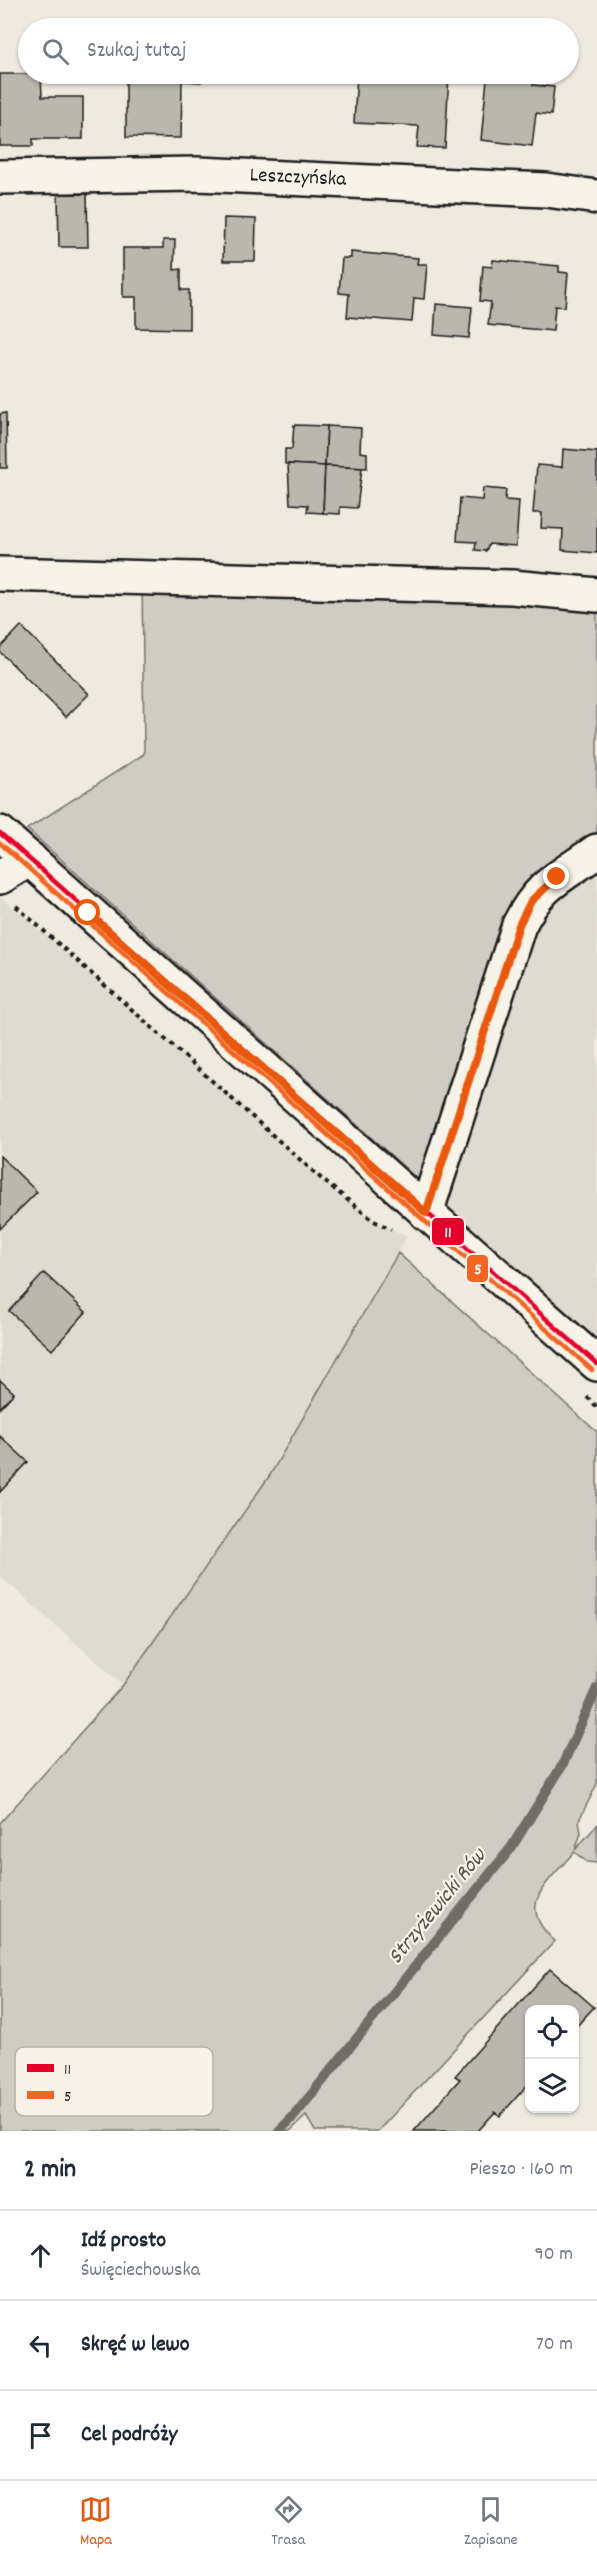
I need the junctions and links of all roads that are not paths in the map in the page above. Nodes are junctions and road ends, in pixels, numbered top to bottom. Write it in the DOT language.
graph roads {
  1 [pos="0,177"];
  2 [pos="597,197"];
  3 [pos="0,574"];
  4 [pos="597,595"];
  5 [pos="0,833"];
  6 [pos="597,851"];
  7 [pos="30,859"];
  8 [pos="7,890"];
  9 [pos="426,1213"];
  10 [pos="597,1364"];
  1 -- 2 [label="street, Leszczyńska"];
  3 -- 4 [label="street"];
  5 -- 7 [label="street"];
  6 -- 9 [label="street"];
  7 -- 8 [label="street"];
  7 -- 9 [label="street"];
  9 -- 10 [label="street"];
}
